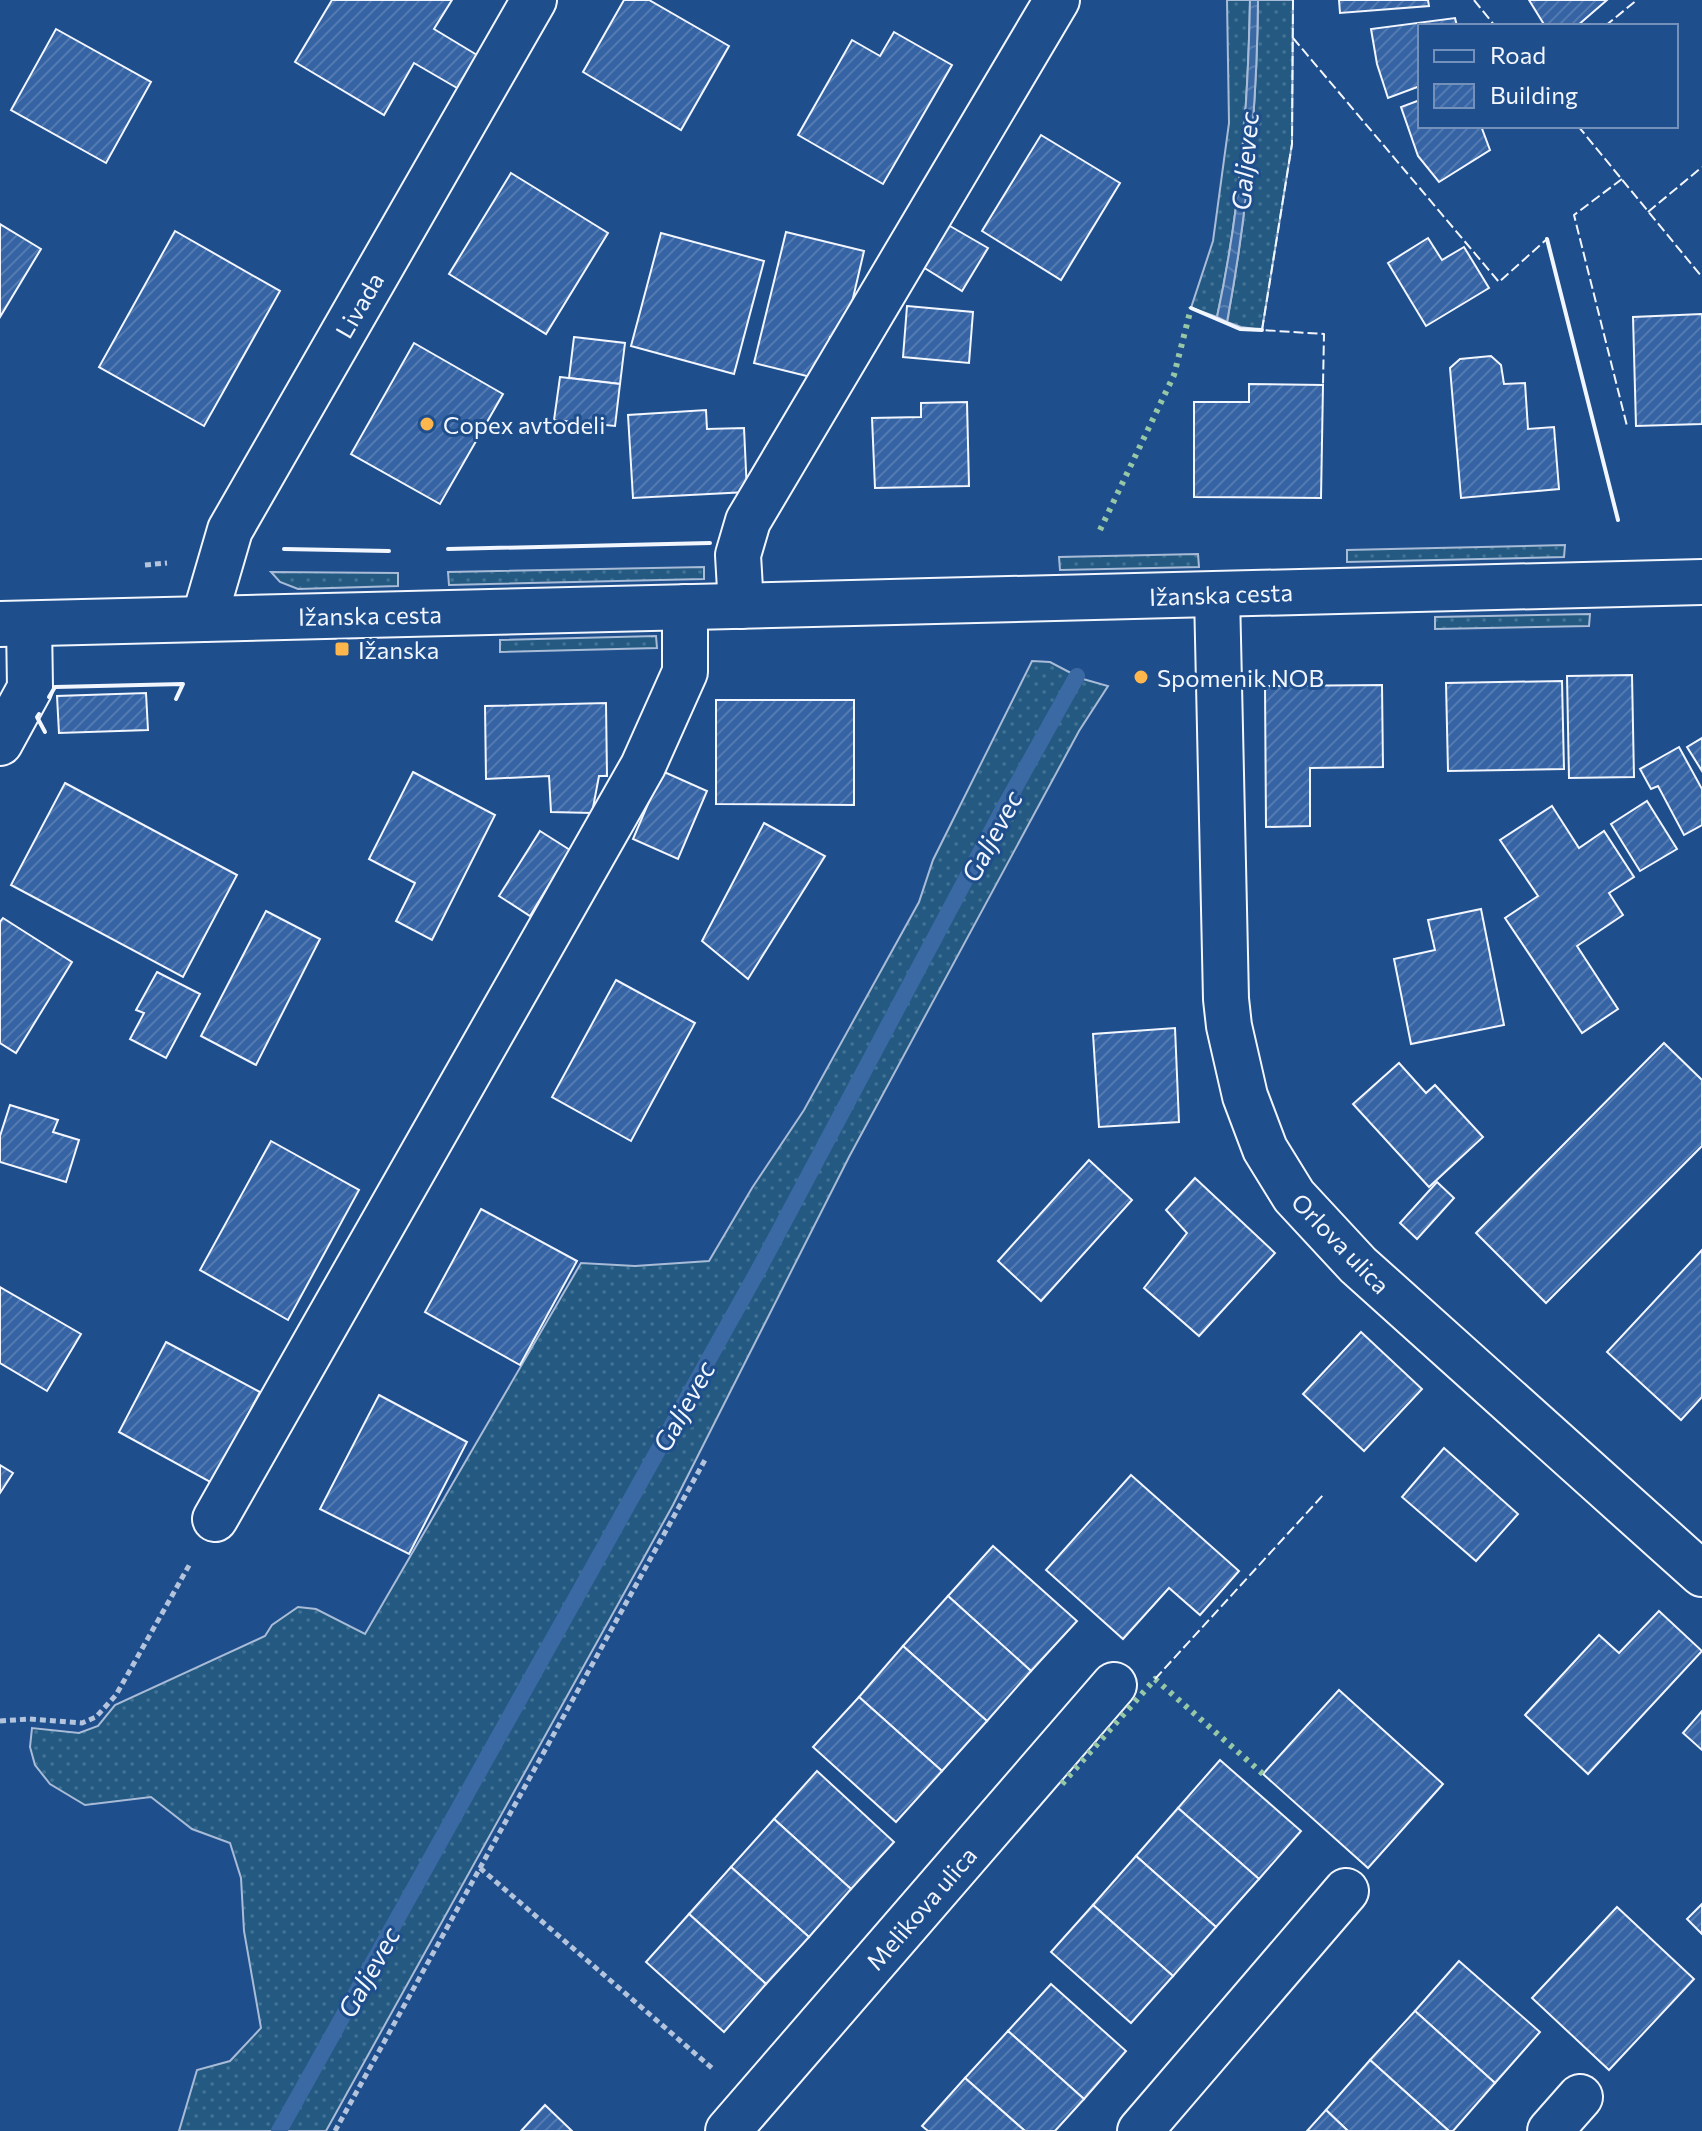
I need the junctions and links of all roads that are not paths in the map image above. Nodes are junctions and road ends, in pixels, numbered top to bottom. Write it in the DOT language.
graph roads {
  1 [pos="534,0"];
  2 [pos="1057,0"];
  3 [pos="1702,582"];
  4 [pos="1217,594"];
  5 [pos="741,606"];
  6 [pos="685,607"];
  7 [pos="204,619"];
  8 [pos="14,624"];
  9 [pos="0,743"];
  10 [pos="215,1519"];
  11 [pos="1702,1574"];
  12 [pos="1114,1685"];
  13 [pos="1346,1891"];
  14 [pos="1580,2097"];
  15 [pos="740,2117"];
  16 [pos="1140,2131"];
  17 [pos="1550,2131"];
  1 -- 7 [label="main road, Livada"];
  2 -- 5 [label="main road"];
  3 -- 4 [label="main road, Ižanska cesta"];
  4 -- 5 [label="main road, Ižanska cesta"];
  4 -- 11 [label="main road, Orlova ulica"];
  5 -- 6 [label="main road, Ižanska cesta"];
  6 -- 7 [label="main road, Ižanska cesta"];
  6 -- 10 [label="main road"];
  7 -- 8 [label="main road, Ižanska cesta"];
  8 -- 9 [label="main road"];
  12 -- 15 [label="main road, Melikova ulica"];
  13 -- 16 [label="main road"];
  14 -- 17 [label="main road"];
}
